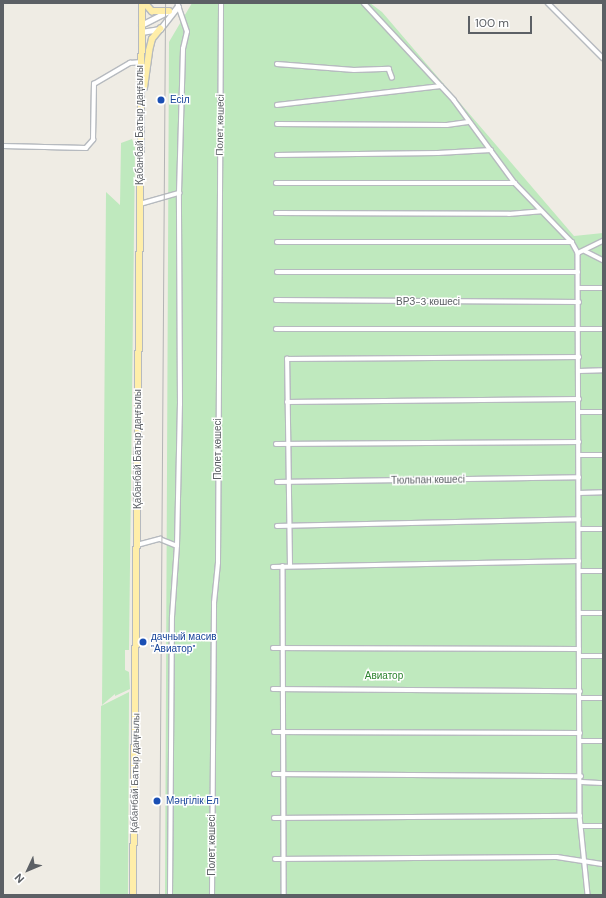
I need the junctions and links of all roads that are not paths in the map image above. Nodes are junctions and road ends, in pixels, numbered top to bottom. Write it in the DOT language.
graph roads {
  1 [pos="143,3"];
  2 [pos="221,3"];
  3 [pos="364,3"];
  4 [pos="548,3"];
  5 [pos="180,5"];
  6 [pos="169,11"];
  7 [pos="141,25"];
  8 [pos="160,29"];
  9 [pos="141,32"];
  10 [pos="603,58"];
  11 [pos="141,62"];
  12 [pos="277,64"];
  13 [pos="392,77"];
  14 [pos="441,86"];
  15 [pos="277,105"];
  16 [pos="140,116"];
  17 [pos="468,122"];
  18 [pos="278,124"];
  19 [pos="3,146"];
  20 [pos="491,150"];
  21 [pos="277,155"];
  22 [pos="276,183"];
  23 [pos="516,183"];
  24 [pos="179,193"];
  25 [pos="140,204"];
  26 [pos="541,211"];
  27 [pos="276,213"];
  28 [pos="603,241"];
  29 [pos="277,242"];
  30 [pos="572,242"];
  31 [pos="585,251"];
  32 [pos="578,253"];
  33 [pos="603,260"];
  34 [pos="277,272"];
  35 [pos="578,272"];
  36 [pos="579,288"];
  37 [pos="603,288"];
  38 [pos="276,300"];
  39 [pos="579,302"];
  40 [pos="276,329"];
  41 [pos="603,329"];
  42 [pos="579,330"];
  43 [pos="579,357"];
  44 [pos="579,370"];
  45 [pos="603,370"];
  46 [pos="579,399"];
  47 [pos="287,402"];
  48 [pos="579,412"];
  49 [pos="603,412"];
  50 [pos="579,442"];
  51 [pos="287,443"];
  52 [pos="276,444"];
  53 [pos="579,455"];
  54 [pos="603,455"];
  55 [pos="579,478"];
  56 [pos="277,482"];
  57 [pos="288,482"];
  58 [pos="603,492"];
  59 [pos="579,493"];
  60 [pos="579,519"];
  61 [pos="290,525"];
  62 [pos="277,526"];
  63 [pos="580,529"];
  64 [pos="603,529"];
  65 [pos="137,545"];
  66 [pos="177,546"];
  67 [pos="579,561"];
  68 [pos="284,566"];
  69 [pos="290,566"];
  70 [pos="273,567"];
  71 [pos="579,571"];
  72 [pos="603,571"];
  73 [pos="579,613"];
  74 [pos="603,613"];
  75 [pos="284,647"];
  76 [pos="273,648"];
  77 [pos="580,649"];
  78 [pos="580,656"];
  79 [pos="603,656"];
  80 [pos="283,689"];
  81 [pos="273,690"];
  82 [pos="580,691"];
  83 [pos="580,698"];
  84 [pos="603,698"];
  85 [pos="274,732"];
  86 [pos="284,732"];
  87 [pos="580,733"];
  88 [pos="580,741"];
  89 [pos="603,741"];
  90 [pos="274,774"];
  91 [pos="284,774"];
  92 [pos="581,776"];
  93 [pos="582,782"];
  94 [pos="603,783"];
  95 [pos="580,816"];
  96 [pos="274,818"];
  97 [pos="283,818"];
  98 [pos="582,826"];
  99 [pos="603,826"];
  100 [pos="275,859"];
  101 [pos="284,860"];
  102 [pos="584,860"];
  103 [pos="603,864"];
  104 [pos="133,895"];
  105 [pos="170,895"];
  106 [pos="212,895"];
  107 [pos="284,895"];
  108 [pos="588,895"];
  1 -- 6 [label="main road"];
  1 -- 7 [label="main road, Қабанбай Батыр даңғылы"];
  2 -- 106 [label="street, Полет көшесі"];
  3 -- 14 [label="street"];
  4 -- 10 [label="street"];
  5 -- 6 [label="street"];
  5 -- 8 [label="street"];
  5 -- 24 [label="street"];
  6 -- 7 [label="street"];
  7 -- 9 [label="main road, Қабанбай Батыр даңғылы"];
  8 -- 9 [label="street"];
  8 -- 16 [label="main road"];
  9 -- 11 [label="main road, Қабанбай Батыр даңғылы"];
  11 -- 16 [label="main road, Қабанбай Батыр даңғылы"];
  11 -- 19 [label="street"];
  12 -- 13 [label="street"];
  14 -- 15 [label="street"];
  14 -- 17 [label="street"];
  16 -- 25 [label="main road, Қабанбай Батыр даңғылы"];
  17 -- 18 [label="street"];
  17 -- 20 [label="street"];
  20 -- 21 [label="street"];
  20 -- 23 [label="street"];
  22 -- 23 [label="street"];
  23 -- 26 [label="street"];
  24 -- 25 [label="street"];
  24 -- 66 [label="street"];
  25 -- 65 [label="main road, Қабанбай Батыр даңғылы"];
  26 -- 27 [label="street"];
  26 -- 30 [label="street"];
  28 -- 31 [label="street"];
  29 -- 30 [label="street"];
  30 -- 32 [label="street"];
  31 -- 32 [label="street"];
  31 -- 33 [label="street"];
  32 -- 35 [label="street"];
  34 -- 35 [label="street"];
  35 -- 36 [label="street"];
  36 -- 37 [label="street"];
  36 -- 39 [label="street"];
  38 -- 39 [label="street, ВРЗ-3 көшесі"];
  39 -- 42 [label="street"];
  40 -- 42 [label="street"];
  41 -- 42 [label="street"];
  42 -- 43 [label="street"];
  43 -- 44 [label="street"];
  43 -- 47 [label="street"];
  44 -- 45 [label="street"];
  44 -- 46 [label="street"];
  46 -- 47 [label="street"];
  46 -- 48 [label="street"];
  47 -- 51 [label="street"];
  48 -- 49 [label="street"];
  48 -- 50 [label="street"];
  50 -- 51 [label="street"];
  50 -- 53 [label="street"];
  51 -- 52 [label="street"];
  51 -- 57 [label="street"];
  53 -- 54 [label="street"];
  53 -- 55 [label="street"];
  55 -- 57 [label="street, Тюльпан көшесі"];
  55 -- 59 [label="street"];
  56 -- 57 [label="street, Тюльпан көшесі"];
  57 -- 61 [label="street"];
  58 -- 59 [label="street"];
  59 -- 60 [label="street"];
  60 -- 61 [label="street"];
  60 -- 63 [label="street"];
  61 -- 62 [label="street"];
  61 -- 69 [label="street"];
  63 -- 64 [label="street"];
  63 -- 67 [label="street"];
  65 -- 66 [label="street"];
  65 -- 104 [label="main road, Қабанбай Батыр даңғылы"];
  66 -- 105 [label="street"];
  67 -- 69 [label="street"];
  67 -- 71 [label="street"];
  68 -- 69 [label="street"];
  68 -- 70 [label="street"];
  68 -- 75 [label="street"];
  71 -- 72 [label="street"];
  71 -- 73 [label="street"];
  73 -- 74 [label="street"];
  73 -- 77 [label="street"];
  75 -- 76 [label="street"];
  75 -- 77 [label="street"];
  75 -- 80 [label="street"];
  77 -- 78 [label="street"];
  78 -- 79 [label="street"];
  78 -- 82 [label="street"];
  80 -- 81 [label="street"];
  80 -- 82 [label="street"];
  80 -- 86 [label="street"];
  82 -- 83 [label="street"];
  83 -- 84 [label="street"];
  83 -- 87 [label="street"];
  85 -- 86 [label="street"];
  86 -- 87 [label="street"];
  86 -- 91 [label="street"];
  87 -- 88 [label="street"];
  88 -- 89 [label="street"];
  88 -- 92 [label="street"];
  90 -- 91 [label="street"];
  91 -- 92 [label="street"];
  91 -- 97 [label="street"];
  92 -- 93 [label="street"];
  93 -- 94 [label="street"];
  93 -- 95 [label="street"];
  95 -- 97 [label="street"];
  95 -- 98 [label="street"];
  96 -- 97 [label="street"];
  97 -- 101 [label="street"];
  98 -- 99 [label="street"];
  98 -- 102 [label="street"];
  100 -- 101 [label="street"];
  101 -- 102 [label="street"];
  101 -- 107 [label="street"];
  102 -- 103 [label="street"];
  102 -- 108 [label="street"];
}
